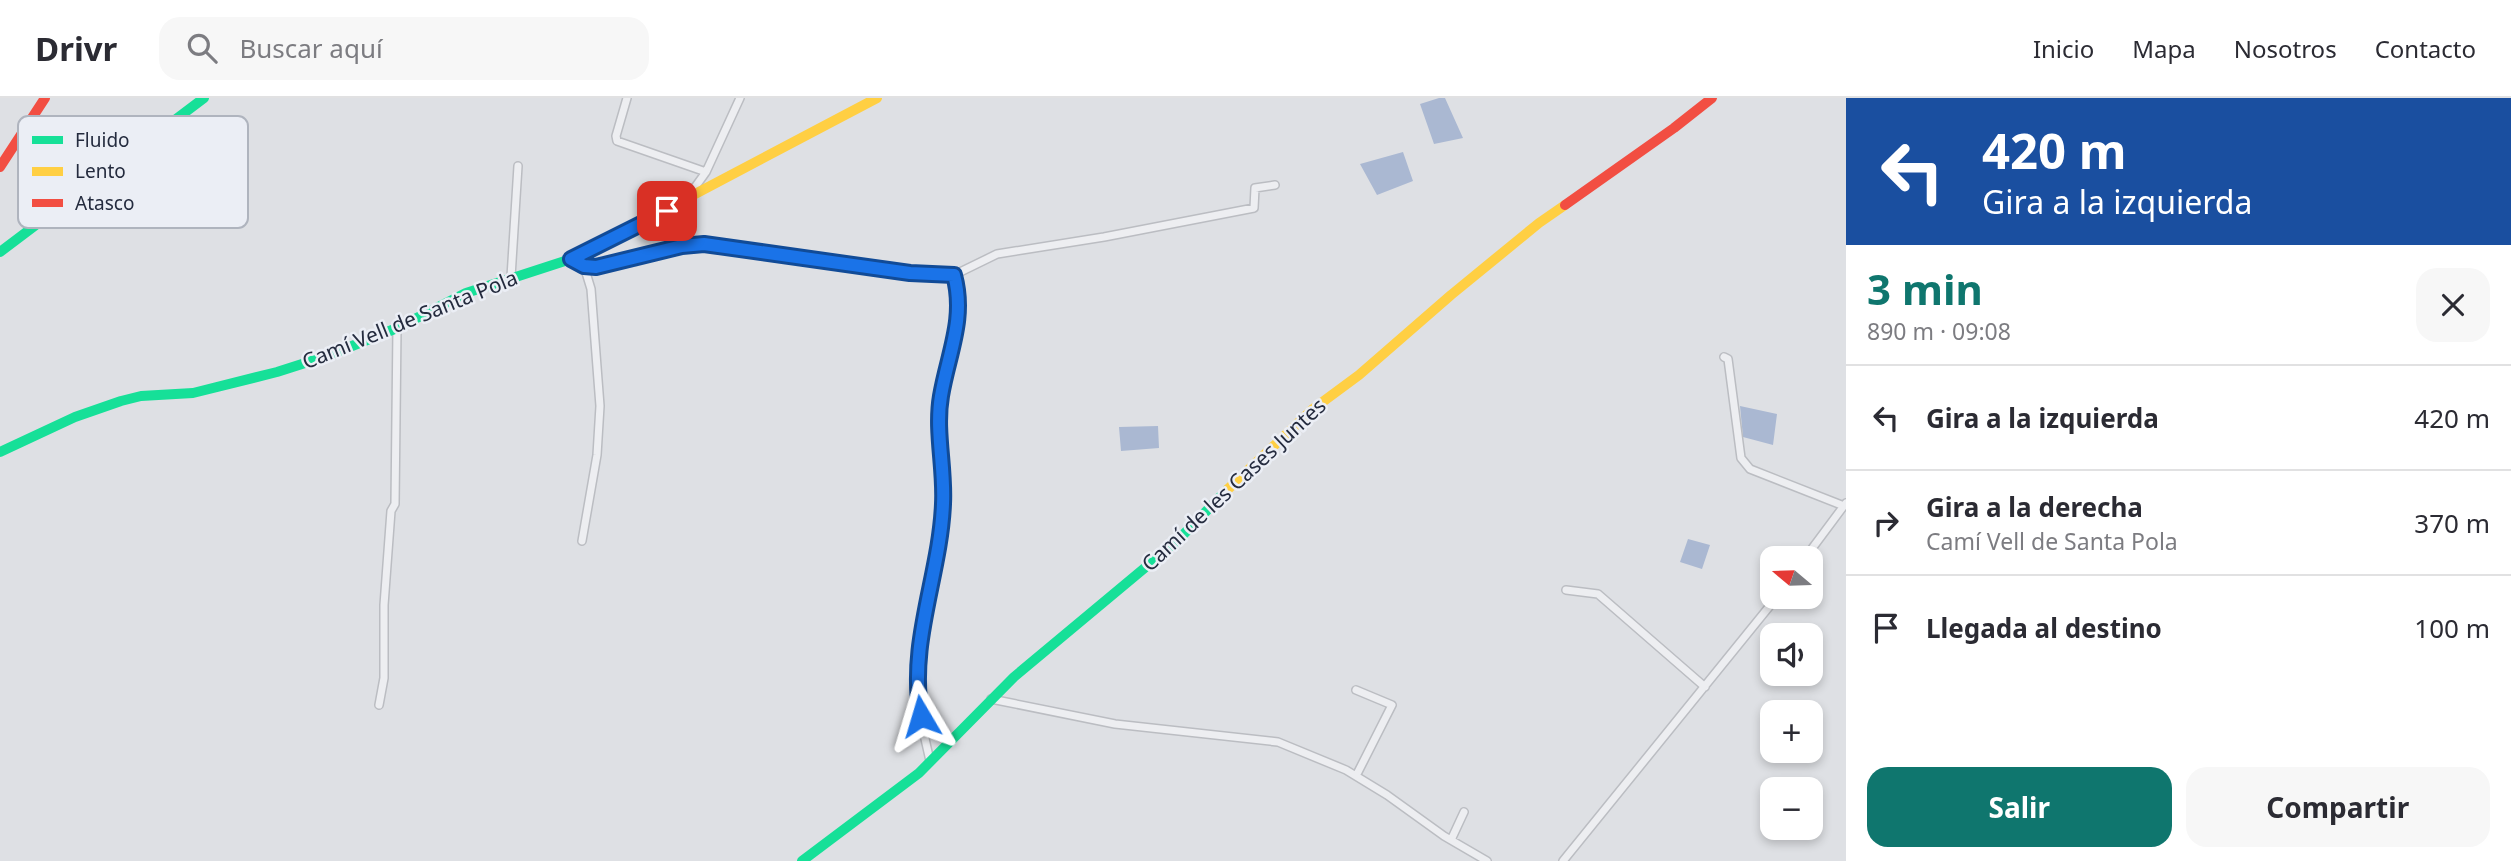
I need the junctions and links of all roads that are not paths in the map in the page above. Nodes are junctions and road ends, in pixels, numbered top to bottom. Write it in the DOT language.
graph roads {
  1 [pos="45,98"];
  2 [pos="197,98"];
  3 [pos="204,98"];
  4 [pos="627,98"];
  5 [pos="740,98"];
  6 [pos="877,98"];
  7 [pos="1712,98"];
  8 [pos="33,116"];
  9 [pos="173,116"];
  10 [pos="180,116"];
  11 [pos="18,139"];
  12 [pos="518,166"];
  13 [pos="0,167"];
  14 [pos="706,172"];
  15 [pos="1275,185"];
  16 [pos="686,201"];
  17 [pos="24,228"];
  18 [pos="32,228"];
  19 [pos="0,246"];
  20 [pos="0,252"];
  21 [pos="571,259"];
  22 [pos="584,266"];
  23 [pos="954,275"];
  24 [pos="510,277"];
  25 [pos="397,328"];
  26 [pos="1724,357"];
  27 [pos="0,453"];
  28 [pos="1845,504"];
  29 [pos="582,541"];
  30 [pos="1814,546"];
  31 [pos="1566,590"];
  32 [pos="1767,609"];
  33 [pos="1705,687"];
  34 [pos="1356,690"];
  35 [pos="990,699"];
  36 [pos="379,705"];
  37 [pos="930,761"];
  38 [pos="1356,776"];
  39 [pos="1464,812"];
  40 [pos="1451,840"];
  41 [pos="802,861"];
  42 [pos="1488,861"];
  43 [pos="1563,861"];
  1 -- 8 [label="street"];
  2 -- 9 [label="street"];
  3 -- 10 [label="street"];
  4 -- 14 [label="street"];
  5 -- 14 [label="street"];
  6 -- 16 [label="street, Camí Vell de Santa Pola"];
  7 -- 35 [label="street, Camí de les Cases Juntes"];
  11 -- 13 [label="street"];
  12 -- 24 [label="street"];
  14 -- 16 [label="street"];
  15 -- 23 [label="street"];
  16 -- 21 [label="street, Camí Vell de Santa Pola"];
  17 -- 19 [label="street"];
  18 -- 20 [label="street"];
  21 -- 22 [label="street"];
  21 -- 24 [label="street, Camí Vell de Santa Pola"];
  22 -- 23 [label="street"];
  22 -- 29 [label="street"];
  23 -- 37 [label="street"];
  24 -- 25 [label="street, Camí Vell de Santa Pola"];
  25 -- 27 [label="street, Camí Vell de Santa Pola"];
  25 -- 36 [label="street"];
  26 -- 28 [label="street"];
  28 -- 30 [label="street"];
  31 -- 33 [label="street"];
  32 -- 33 [label="street"];
  33 -- 43 [label="street"];
  34 -- 38 [label="street"];
  35 -- 37 [label="street, Camí de les Cases Juntes"];
  35 -- 38 [label="street"];
  37 -- 41 [label="street, Camí de les Cases Juntes"];
  38 -- 40 [label="street"];
  39 -- 40 [label="street"];
  40 -- 42 [label="street"];
}
